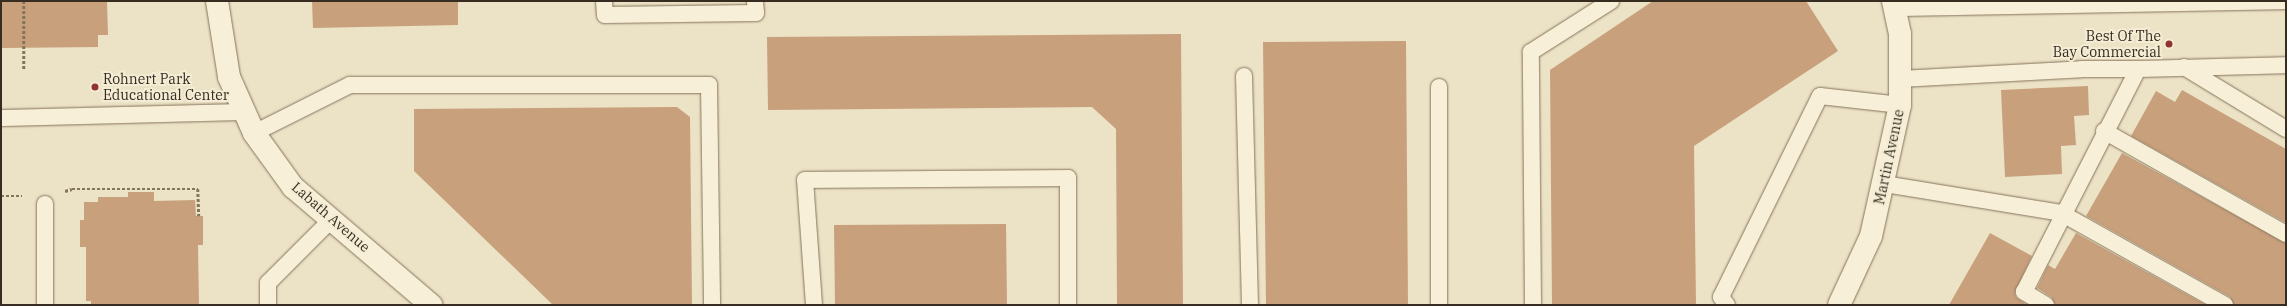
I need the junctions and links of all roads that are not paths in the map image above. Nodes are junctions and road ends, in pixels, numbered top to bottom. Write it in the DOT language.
graph roads {
  1 [pos="217,1"];
  2 [pos="604,1"];
  3 [pos="755,1"];
  4 [pos="1611,1"];
  5 [pos="2285,1"];
  6 [pos="1894,4"];
  7 [pos="2286,65"];
  8 [pos="2184,67"];
  9 [pos="2138,69"];
  10 [pos="1244,76"];
  11 [pos="1900,79"];
  12 [pos="1439,87"];
  13 [pos="1900,105"];
  14 [pos="244,112"];
  15 [pos="1,118"];
  16 [pos="2286,129"];
  17 [pos="2104,131"];
  18 [pos="254,134"];
  19 [pos="1884,184"];
  20 [pos="45,204"];
  21 [pos="2061,213"];
  22 [pos="332,219"];
  23 [pos="2286,234"];
  24 [pos="44,305"];
  25 [pos="268,305"];
  26 [pos="431,305"];
  27 [pos="712,305"];
  28 [pos="814,305"];
  29 [pos="1068,305"];
  30 [pos="1250,305"];
  31 [pos="1439,305"];
  32 [pos="1533,305"];
  33 [pos="1727,305"];
  34 [pos="1839,305"];
  35 [pos="2046,305"];
  36 [pos="2225,305"];
  1 -- 14 [label="street, Labath Avenue"];
  2 -- 3 [label="lane"];
  4 -- 32 [label="lane"];
  5 -- 6 [label="lane"];
  6 -- 11 [label="street, Martin Avenue"];
  7 -- 8 [label="lane"];
  8 -- 9 [label="lane"];
  8 -- 16 [label="lane"];
  9 -- 11 [label="lane"];
  9 -- 17 [label="lane"];
  10 -- 30 [label="lane"];
  11 -- 13 [label="street, Martin Avenue"];
  12 -- 31 [label="lane"];
  13 -- 19 [label="street, Martin Avenue"];
  13 -- 33 [label="lane"];
  14 -- 15 [label="lane"];
  14 -- 18 [label="street, Labath Avenue"];
  17 -- 21 [label="lane"];
  17 -- 23 [label="lane"];
  18 -- 22 [label="street, Labath Avenue"];
  18 -- 27 [label="lane"];
  19 -- 21 [label="lane"];
  19 -- 34 [label="street, Martin Avenue"];
  20 -- 24 [label="lane"];
  21 -- 35 [label="lane"];
  21 -- 36 [label="lane"];
  22 -- 25 [label="lane"];
  22 -- 26 [label="street, Labath Avenue"];
  28 -- 29 [label="lane"];
}
